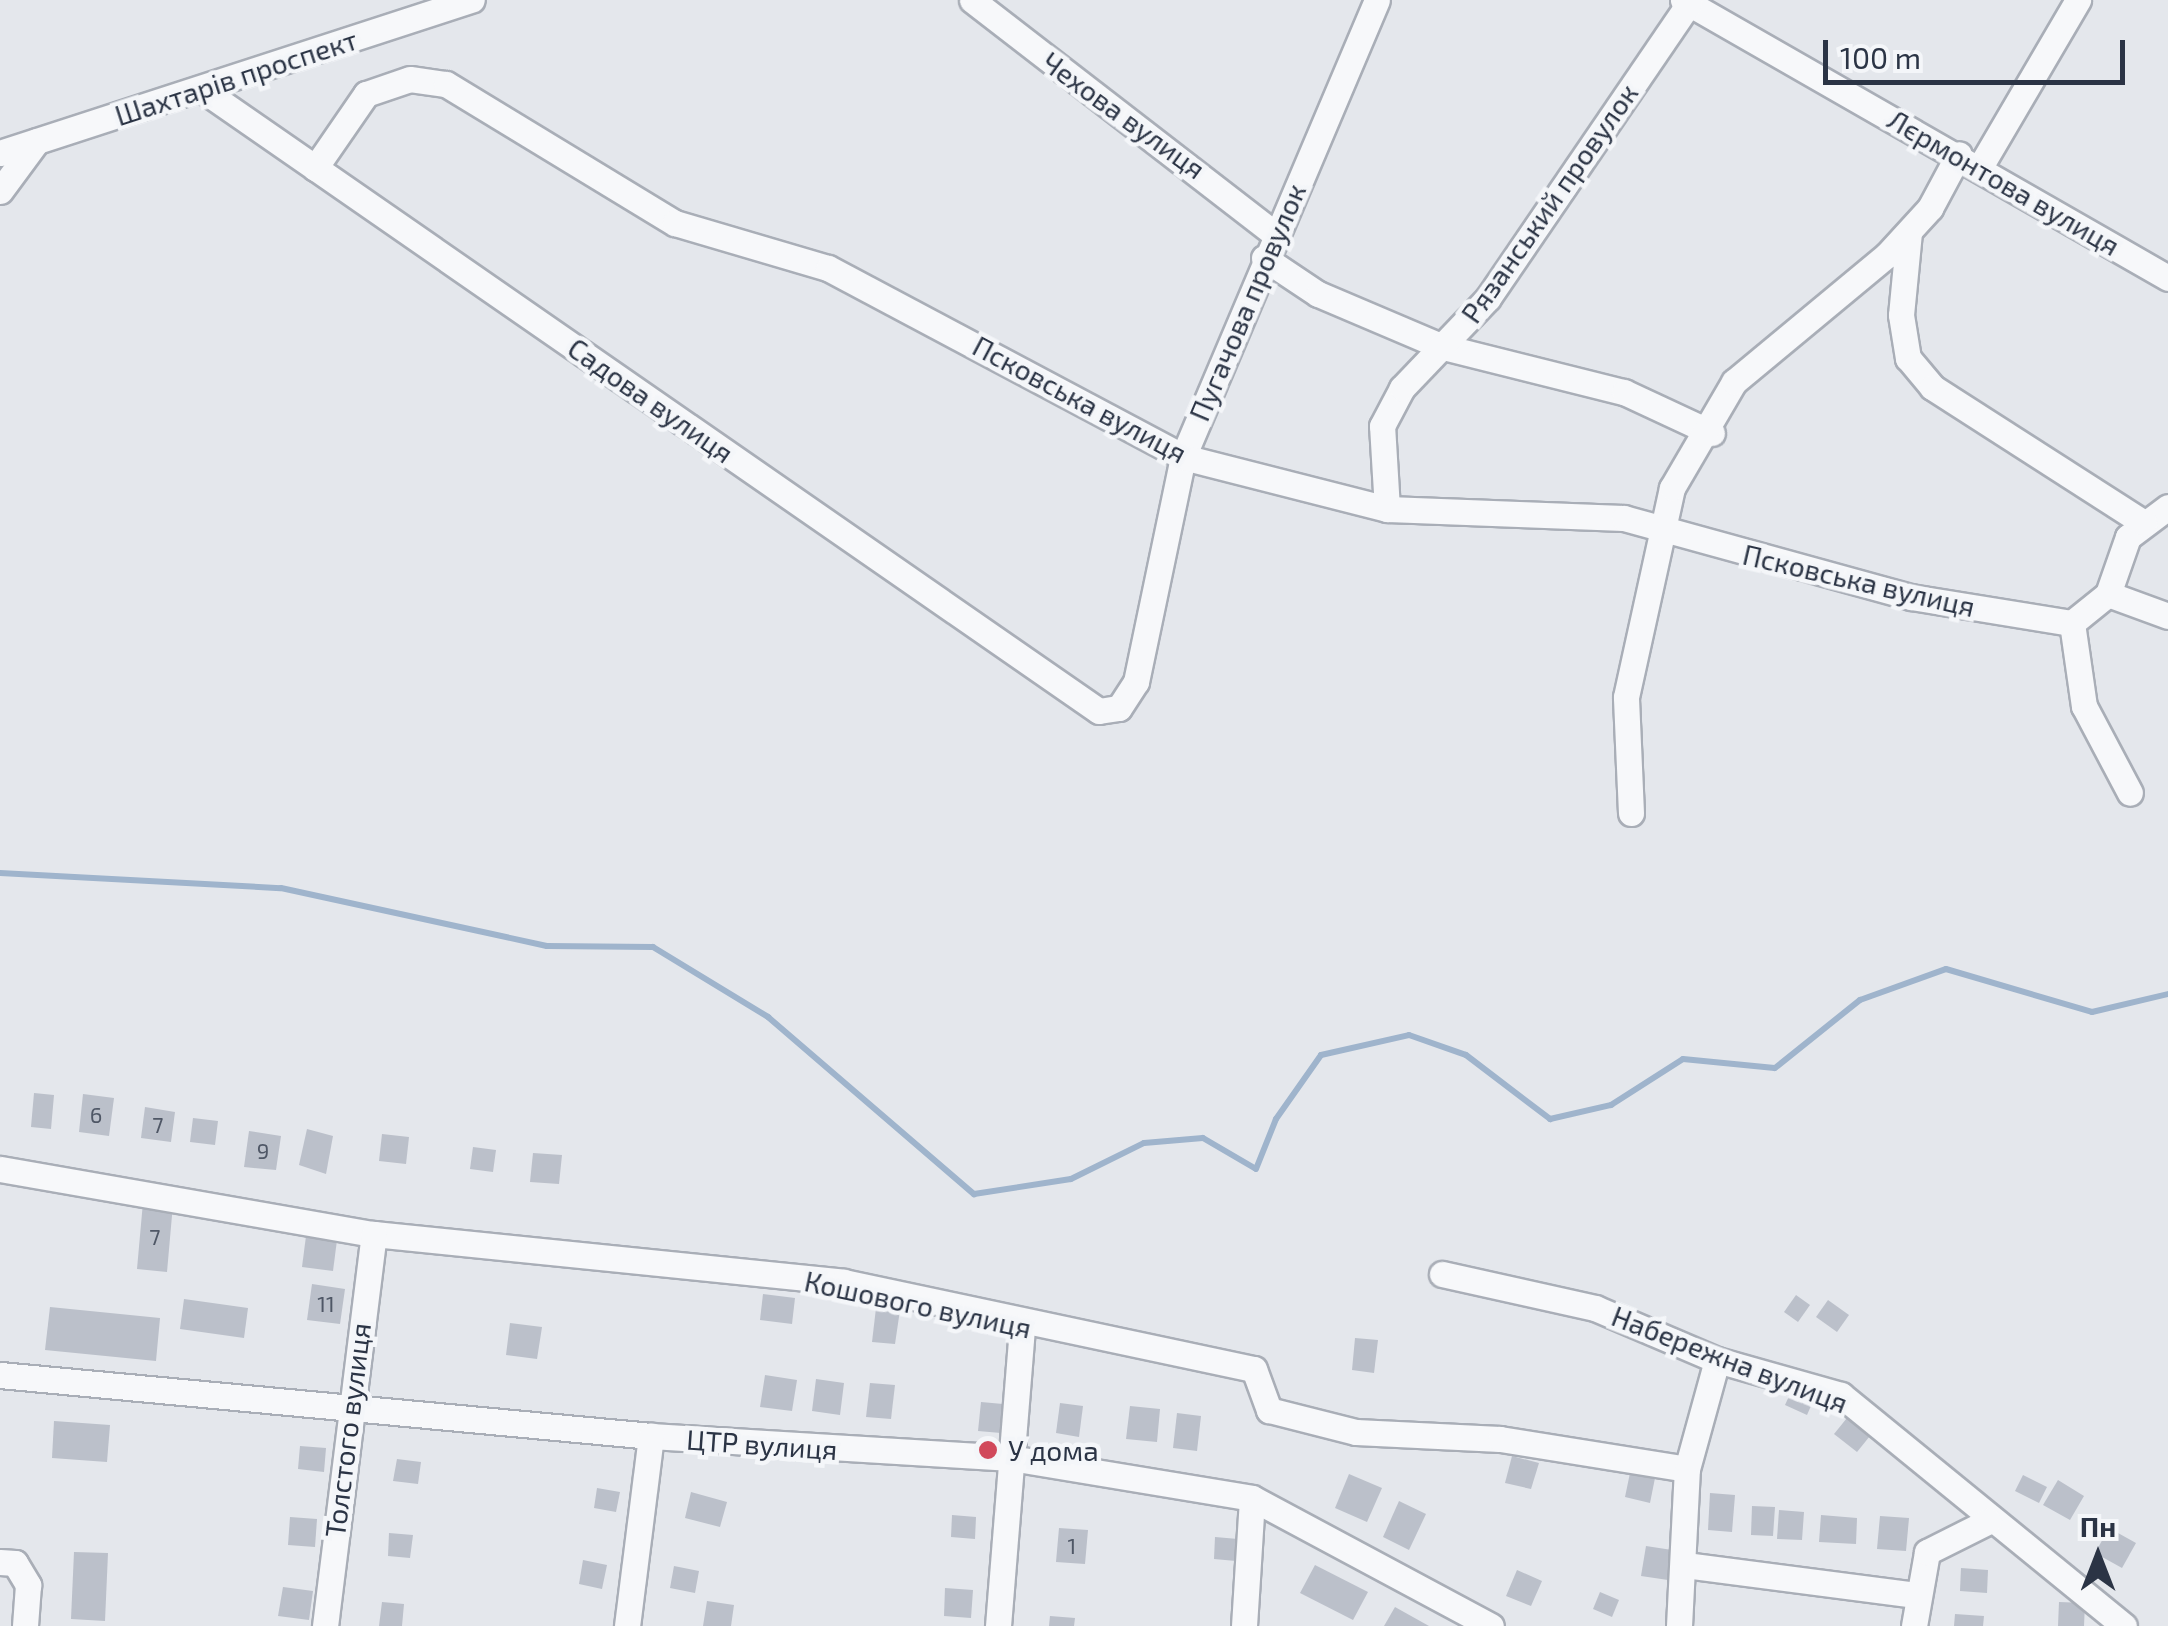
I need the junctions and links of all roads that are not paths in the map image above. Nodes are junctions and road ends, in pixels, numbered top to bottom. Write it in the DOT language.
graph roads {
  1 [pos="472,0"];
  2 [pos="972,0"];
  3 [pos="1377,0"];
  4 [pos="2078,0"];
  5 [pos="1686,2"];
  6 [pos="203,90"];
  7 [pos="37,141"];
  8 [pos="0,152"];
  9 [pos="1970,160"];
  10 [pos="315,168"];
  11 [pos="0,191"];
  12 [pos="1909,232"];
  13 [pos="1274,233"];
  14 [pos="1264,258"];
  15 [pos="2168,278"];
  16 [pos="1444,348"];
  17 [pos="1712,433"];
  18 [pos="1183,457"];
  19 [pos="2168,507"];
  20 [pos="1387,509"];
  21 [pos="2144,524"];
  22 [pos="1660,534"];
  23 [pos="2108,594"];
  24 [pos="2168,616"];
  25 [pos="2072,623"];
  26 [pos="1099,711"];
  27 [pos="2130,793"];
  28 [pos="1631,813"];
  29 [pos="0,1169"];
  30 [pos="374,1234"];
  31 [pos="1442,1274"];
  32 [pos="1022,1326"];
  33 [pos="1717,1360"];
  34 [pos="0,1375"];
  35 [pos="347,1405"];
  36 [pos="651,1436"];
  37 [pos="1011,1458"];
  38 [pos="1688,1469"];
  39 [pos="1252,1498"];
  40 [pos="1988,1522"];
  41 [pos="0,1562"];
  42 [pos="1684,1565"];
  43 [pos="1916,1594"];
  44 [pos="25,1626"];
  45 [pos="325,1626"];
  46 [pos="628,1626"];
  47 [pos="998,1626"];
  48 [pos="1244,1626"];
  49 [pos="1491,1626"];
  50 [pos="1679,1626"];
  51 [pos="1914,1626"];
  52 [pos="2124,1626"];
  1 -- 6 [label="street, Шахтарів проспект"];
  2 -- 13 [label="street, Чехова вулиця"];
  3 -- 13 [label="street, Пугачова провулок"];
  4 -- 9 [label="street"];
  5 -- 9 [label="street, Лєрмонтова вулиця"];
  5 -- 16 [label="street, Рязанський провулок"];
  6 -- 7 [label="street, Шахтарів проспект"];
  6 -- 10 [label="street, Садова вулиця"];
  7 -- 8 [label="street, Шахтарів проспект"];
  7 -- 11 [label="street"];
  9 -- 12 [label="street"];
  9 -- 15 [label="street, Лєрмонтова вулиця"];
  10 -- 18 [label="street, Псковська вулиця"];
  10 -- 26 [label="street, Садова вулиця"];
  12 -- 17 [label="street"];
  12 -- 21 [label="street"];
  13 -- 14 [label="street, Пугачова провулок"];
  14 -- 16 [label="street"];
  14 -- 18 [label="street, Пугачова провулок"];
  16 -- 17 [label="street"];
  16 -- 20 [label="street, Рязанський провулок"];
  17 -- 22 [label="street"];
  18 -- 20 [label="street, Псковська вулиця"];
  18 -- 26 [label="street, Пугачова провулок"];
  19 -- 21 [label="street"];
  20 -- 22 [label="street, Псковська вулиця"];
  21 -- 23 [label="street"];
  22 -- 25 [label="street, Псковська вулиця"];
  22 -- 28 [label="street"];
  23 -- 24 [label="street"];
  23 -- 25 [label="street"];
  25 -- 27 [label="street"];
  29 -- 30 [label="street, Кошового вулиця"];
  30 -- 32 [label="street, Кошового вулиця"];
  30 -- 35 [label="street, Толстого вулиця"];
  31 -- 33 [label="street, Набережна вулиця"];
  32 -- 37 [label="street"];
  32 -- 38 [label="street, Кошового вулиця"];
  33 -- 38 [label="street"];
  33 -- 40 [label="street, Набережна вулиця"];
  34 -- 35 [label="street, ЦТР вулиця"];
  35 -- 36 [label="street, ЦТР вулиця"];
  35 -- 45 [label="street, Толстого вулиця"];
  36 -- 37 [label="street, ЦТР вулиця"];
  36 -- 46 [label="street"];
  37 -- 39 [label="street, ЦТР вулиця"];
  37 -- 47 [label="street"];
  38 -- 42 [label="street"];
  39 -- 48 [label="street"];
  39 -- 49 [label="street, ЦТР вулиця"];
  40 -- 43 [label="street"];
  40 -- 52 [label="street, Набережна вулиця"];
  41 -- 44 [label="street"];
  42 -- 43 [label="street"];
  42 -- 50 [label="street"];
  43 -- 51 [label="street"];
}
